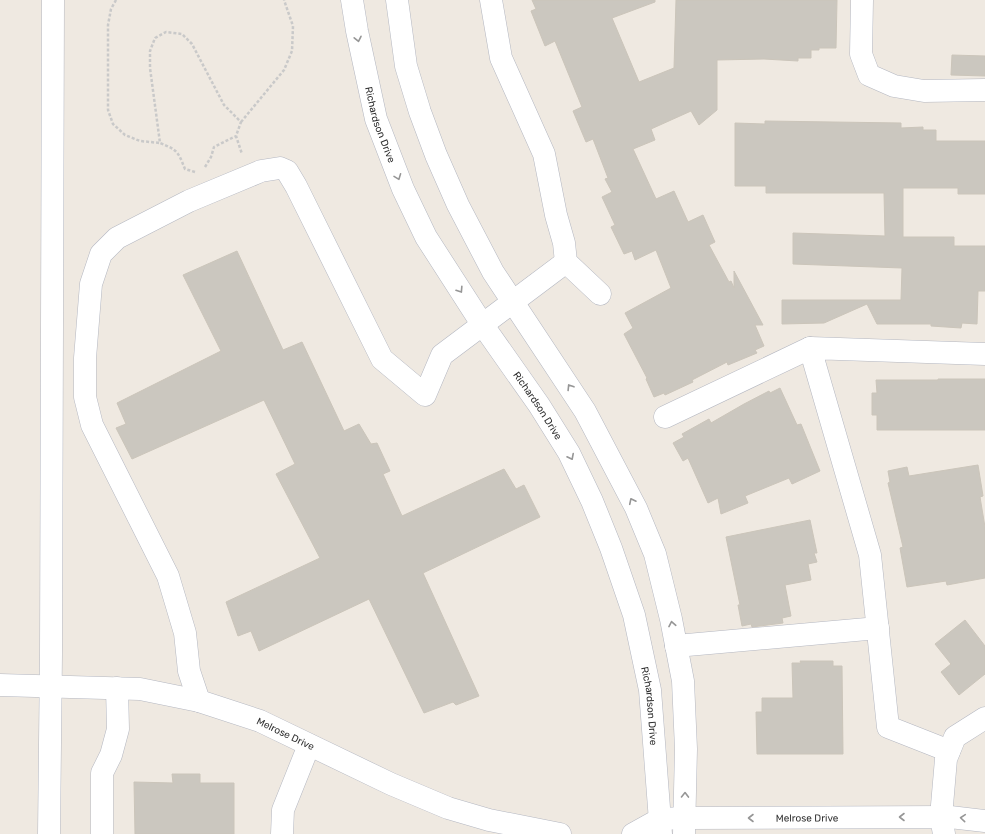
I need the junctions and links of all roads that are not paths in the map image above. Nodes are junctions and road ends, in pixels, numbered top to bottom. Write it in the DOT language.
graph roads {
  1 [pos="53,0"];
  2 [pos="352,0"];
  3 [pos="397,0"];
  4 [pos="491,0"];
  5 [pos="862,0"];
  6 [pos="985,90"];
  7 [pos="566,262"];
  8 [pos="600,294"];
  9 [pos="512,301"];
  10 [pos="482,324"];
  11 [pos="810,348"];
  12 [pos="985,354"];
  13 [pos="665,418"];
  14 [pos="878,628"];
  15 [pos="676,646"];
  16 [pos="0,685"];
  17 [pos="51,686"];
  18 [pos="117,688"];
  19 [pos="199,701"];
  20 [pos="985,718"];
  21 [pos="309,745"];
  22 [pos="949,751"];
  23 [pos="985,820"];
  24 [pos="661,826"];
  25 [pos="685,826"];
  26 [pos="942,826"];
  27 [pos="49,834"];
  28 [pos="102,834"];
  29 [pos="282,834"];
  30 [pos="560,834"];
  31 [pos="634,834"];
  1 -- 17 [label="street"];
  2 -- 10 [label="street, Richardson Drive, one-way"];
  3 -- 9 [label="street"];
  4 -- 7 [label="street"];
  5 -- 6 [label="street"];
  7 -- 8 [label="street"];
  7 -- 9 [label="street"];
  9 -- 10 [label="street"];
  15 -- 9 [label="street, one-way"];
  10 -- 19 [label="street"];
  10 -- 24 [label="street, Richardson Drive, one-way"];
  11 -- 12 [label="street"];
  11 -- 13 [label="street"];
  11 -- 14 [label="street"];
  14 -- 15 [label="street"];
  14 -- 22 [label="street"];
  25 -- 15 [label="street, one-way"];
  16 -- 17 [label="street, Melrose Drive"];
  17 -- 18 [label="street, Melrose Drive"];
  17 -- 27 [label="street"];
  18 -- 19 [label="street, Melrose Drive"];
  18 -- 28 [label="street"];
  19 -- 21 [label="street, Melrose Drive"];
  20 -- 22 [label="street"];
  21 -- 29 [label="street"];
  21 -- 30 [label="street, Melrose Drive"];
  22 -- 26 [label="street"];
  23 -- 26 [label="street, Melrose Drive, one-way"];
  24 -- 25 [label="street, Melrose Drive"];
  24 -- 31 [label="street, Melrose Drive"];
  26 -- 25 [label="street, Melrose Drive, one-way"];
}
